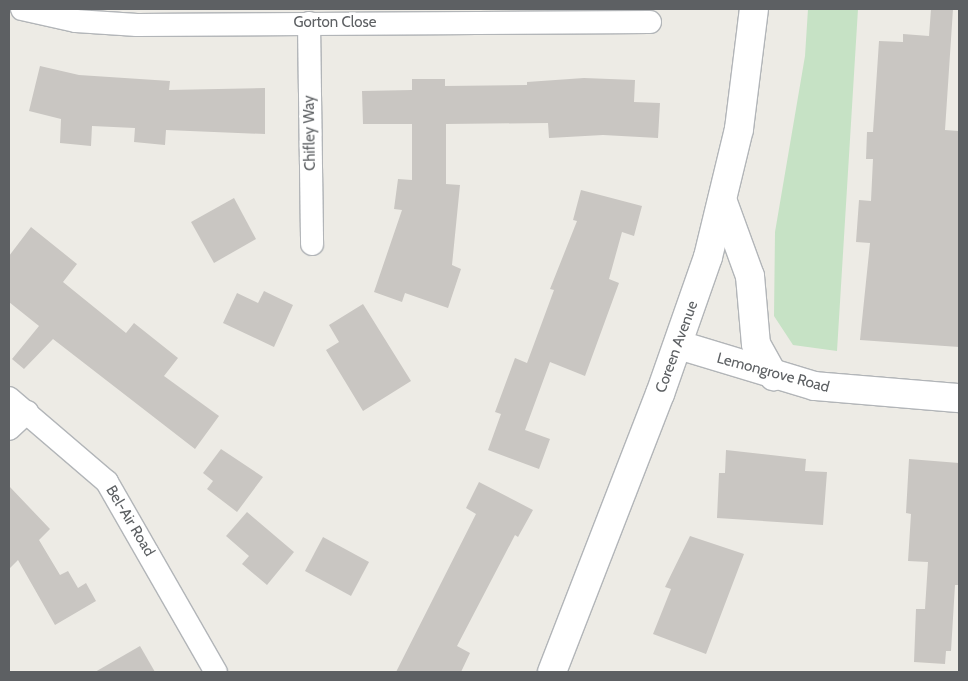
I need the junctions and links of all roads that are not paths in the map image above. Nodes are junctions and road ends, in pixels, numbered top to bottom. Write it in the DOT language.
graph roads {
  1 [pos="22,9"];
  2 [pos="754,9"];
  3 [pos="650,22"];
  4 [pos="309,23"];
  5 [pos="723,202"];
  6 [pos="312,244"];
  7 [pos="679,345"];
  8 [pos="774,376"];
  9 [pos="9,398"];
  10 [pos="959,398"];
  11 [pos="27,412"];
  12 [pos="9,429"];
  13 [pos="216,672"];
  14 [pos="552,672"];
  1 -- 4 [label="street, Gorton Close"];
  2 -- 5 [label="street, Coreen Avenue"];
  3 -- 4 [label="street, Gorton Close"];
  4 -- 6 [label="street, Chifley Way"];
  5 -- 7 [label="street, Coreen Avenue"];
  5 -- 8 [label="street"];
  7 -- 8 [label="street, Lemongrove Road"];
  7 -- 14 [label="street, Coreen Avenue"];
  8 -- 10 [label="street, Lemongrove Road"];
  9 -- 11 [label="street, Bel-Air Road"];
  11 -- 12 [label="street"];
  11 -- 13 [label="street, Bel-Air Road"];
}
